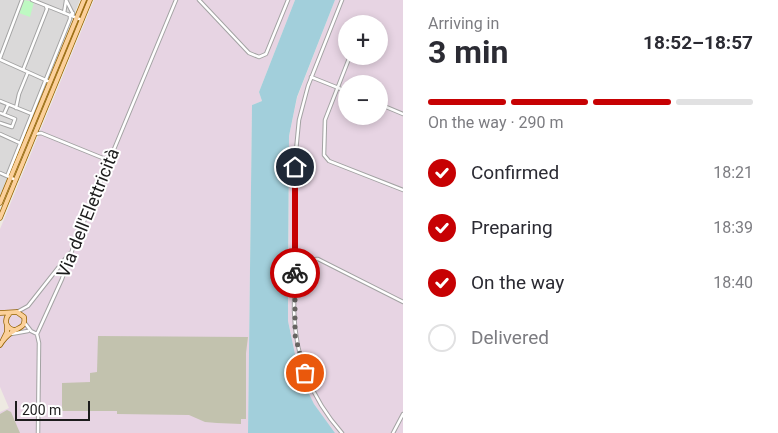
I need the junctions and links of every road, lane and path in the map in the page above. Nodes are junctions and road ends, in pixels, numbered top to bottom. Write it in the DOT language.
graph roads {
  1 [pos="22,0"];
  2 [pos="32,0"];
  3 [pos="66,0"];
  4 [pos="84,0"];
  5 [pos="90,0"];
  6 [pos="176,0"];
  7 [pos="199,0"];
  8 [pos="288,0"];
  9 [pos="342,0"];
  10 [pos="68,5"];
  11 [pos="48,7"];
  12 [pos="64,13"];
  13 [pos="72,14"];
  14 [pos="76,18"];
  15 [pos="82,20"];
  16 [pos="2,51"];
  17 [pos="0,54"];
  18 [pos="0,60"];
  19 [pos="346,65"];
  20 [pos="23,70"];
  21 [pos="28,72"];
  22 [pos="311,76"];
  23 [pos="48,81"];
  24 [pos="337,87"];
  25 [pos="0,101"];
  26 [pos="8,105"];
  27 [pos="16,108"];
  28 [pos="388,108"];
  29 [pos="0,113"];
  30 [pos="4,114"];
  31 [pos="32,114"];
  32 [pos="403,114"];
  33 [pos="0,124"];
  34 [pos="0,134"];
  35 [pos="34,135"];
  36 [pos="20,142"];
  37 [pos="110,162"];
  38 [pos="0,173"];
  39 [pos="9,176"];
  40 [pos="16,180"];
  41 [pos="403,190"];
  42 [pos="0,203"];
  43 [pos="0,218"];
  44 [pos="73,248"];
  45 [pos="295,272"];
  46 [pos="403,302"];
  47 [pos="28,306"];
  48 [pos="18,312"];
  49 [pos="10,313"];
  50 [pos="0,314"];
  51 [pos="24,320"];
  52 [pos="6,323"];
  53 [pos="20,329"];
  54 [pos="14,330"];
  55 [pos="29,331"];
  56 [pos="37,334"];
  57 [pos="10,335"];
  58 [pos="1,343"];
  59 [pos="403,414"];
  60 [pos="38,433"];
  61 [pos="342,433"];
  62 [pos="393,433"];
  1 -- 16 [label="street"];
  2 -- 11 [label="street"];
  3 -- 10 [label="street"];
  4 -- 14 [label="main road"];
  5 -- 15 [label="main road"];
  6 -- 37 [label="street, Via dell'Elettricità"];
  7 -- 8 [label="street"];
  9 -- 22 [label="street"];
  10 -- 12 [label="street"];
  10 -- 13 [label="street"];
  11 -- 12 [label="street"];
  11 -- 20 [label="street"];
  12 -- 13 [label="street"];
  13 -- 14 [label="street"];
  13 -- 23 [label="street"];
  14 -- 15 [label="street"];
  14 -- 23 [label="main road"];
  15 -- 35 [label="main road"];
  16 -- 17 [label="street"];
  16 -- 18 [label="street"];
  18 -- 20 [label="street"];
  19 -- 24 [label="street"];
  20 -- 21 [label="street"];
  21 -- 23 [label="street"];
  21 -- 27 [label="street"];
  22 -- 24 [label="street"];
  22 -- 45 [label="street"];
  23 -- 31 [label="street"];
  23 -- 39 [label="main road"];
  24 -- 41 [label="street"];
  25 -- 26 [label="street"];
  26 -- 27 [label="street"];
  26 -- 30 [label="street"];
  27 -- 31 [label="street"];
  28 -- 32 [label="street"];
  29 -- 30 [label="street"];
  30 -- 33 [label="street"];
  31 -- 36 [label="street"];
  34 -- 36 [label="street"];
  35 -- 37 [label="street"];
  35 -- 40 [label="main road"];
  36 -- 39 [label="street"];
  37 -- 44 [label="street, Via dell'Elettricità"];
  38 -- 39 [label="street"];
  39 -- 40 [label="street"];
  39 -- 42 [label="main road"];
  40 -- 43 [label="main road"];
  44 -- 47 [label="street"];
  44 -- 56 [label="street, Via dell'Elettricità"];
  45 -- 46 [label="street"];
  45 -- 61 [label="street"];
  47 -- 48 [label="street"];
  47 -- 51 [label="street"];
  48 -- 49 [label="main road"];
  48 -- 51 [label="main road"];
  49 -- 50 [label="main road"];
  49 -- 52 [label="main road"];
  50 -- 52 [label="main road"];
  51 -- 53 [label="main road"];
  51 -- 55 [label="street"];
  52 -- 54 [label="main road"];
  52 -- 58 [label="main road"];
  53 -- 54 [label="main road"];
  53 -- 55 [label="street"];
  54 -- 57 [label="main road"];
  55 -- 56 [label="street"];
  55 -- 57 [label="street"];
  56 -- 60 [label="street, Via dell'Elettricità"];
  57 -- 58 [label="main road"];
  59 -- 62 [label="street"];
}
